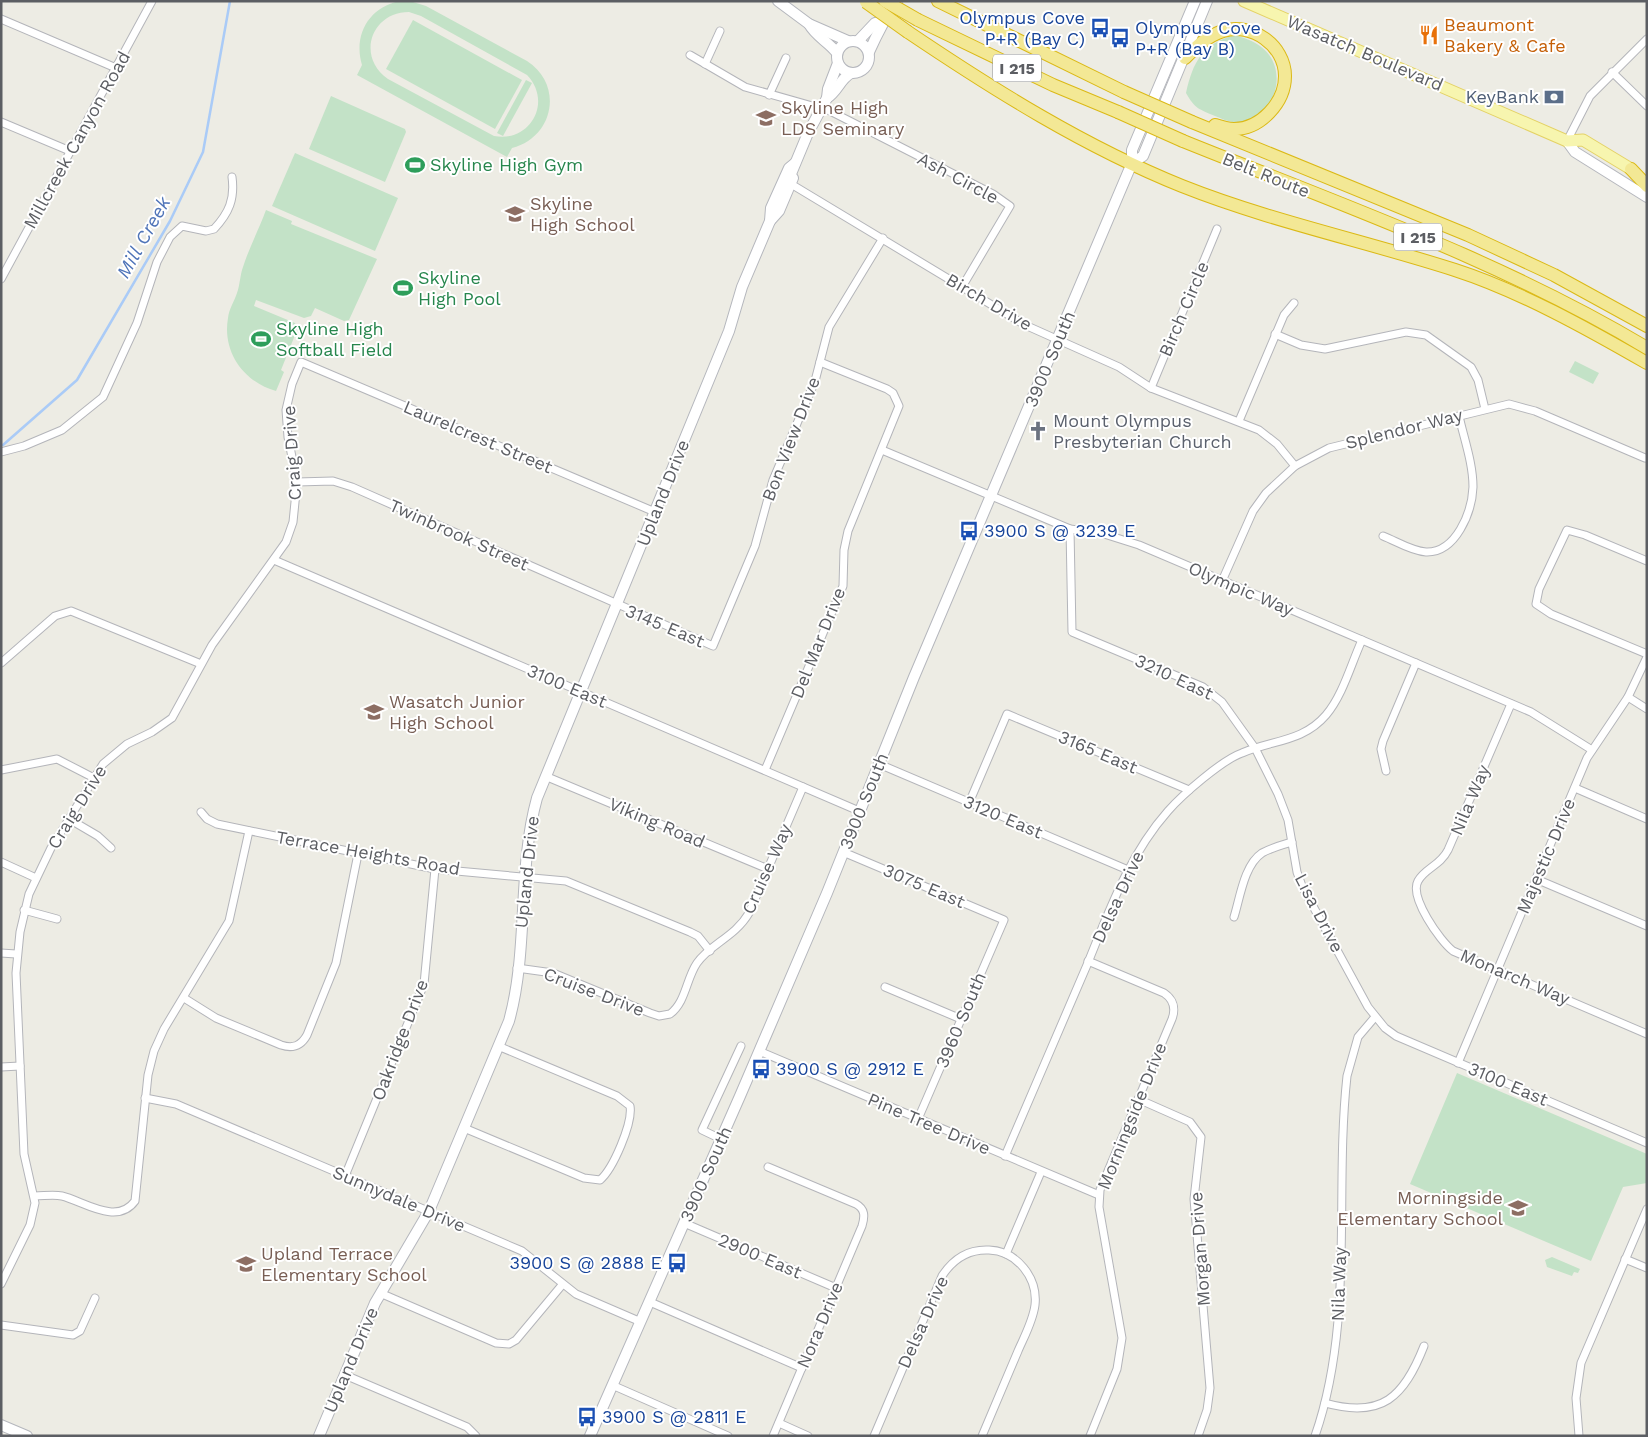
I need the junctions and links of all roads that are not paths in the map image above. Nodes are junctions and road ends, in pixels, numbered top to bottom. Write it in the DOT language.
graph roads {
  1 [pos="152,1"];
  2 [pos="778,1"];
  3 [pos="885,1"];
  4 [pos="897,1"];
  5 [pos="938,1"];
  6 [pos="1194,1"];
  7 [pos="1207,1"];
  8 [pos="1244,1"];
  9 [pos="866,2"];
  10 [pos="1,19"];
  11 [pos="883,21"];
  12 [pos="808,24"];
  13 [pos="720,31"];
  14 [pos="1647,39"];
  15 [pos="853,41"];
  16 [pos="869,52"];
  17 [pos="690,56"];
  18 [pos="786,58"];
  19 [pos="838,58"];
  20 [pos="1185,58"];
  21 [pos="705,64"];
  22 [pos="116,68"];
  23 [pos="1612,72"];
  24 [pos="851,73"];
  25 [pos="769,95"];
  26 [pos="827,98"];
  27 [pos="1647,106"];
  28 [pos="820,109"];
  29 [pos="1,122"];
  30 [pos="1192,122"];
  31 [pos="1567,141"];
  32 [pos="70,151"];
  33 [pos="795,163"];
  34 [pos="1132,163"];
  35 [pos="1631,169"];
  36 [pos="232,177"];
  37 [pos="1647,180"];
  38 [pos="791,184"];
  39 [pos="1647,186"];
  40 [pos="1647,197"];
  41 [pos="770,221"];
  42 [pos="1218,229"];
  43 [pos="883,238"];
  44 [pos="2,277"];
  45 [pos="962,287"];
  46 [pos="1294,303"];
  47 [pos="1647,326"];
  48 [pos="1275,334"];
  49 [pos="1058,340"];
  50 [pos="1647,348"];
  51 [pos="301,362"];
  52 [pos="820,362"];
  53 [pos="1647,363"];
  54 [pos="1151,388"];
  55 [pos="1485,409"];
  56 [pos="1459,416"];
  57 [pos="1239,421"];
  58 [pos="882,450"];
  59 [pos="1,452"];
  60 [pos="1645,458"];
  61 [pos="1294,466"];
  62 [pos="297,482"];
  63 [pos="991,498"];
  64 [pos="655,512"];
  65 [pos="1070,529"];
  66 [pos="1383,536"];
  67 [pos="274,560"];
  68 [pos="1647,561"];
  69 [pos="1222,581"];
  70 [pos="617,605"];
  71 [pos="1362,640"];
  72 [pos="713,646"];
  73 [pos="1647,655"];
  74 [pos="1,663"];
  75 [pos="1416,663"];
  76 [pos="201,664"];
  77 [pos="580,691"];
  78 [pos="1628,696"];
  79 [pos="1511,704"];
  80 [pos="1647,709"];
  81 [pos="1255,748"];
  82 [pos="1592,750"];
  83 [pos="879,764"];
  84 [pos="1,770"];
  85 [pos="765,770"];
  86 [pos="1386,771"];
  87 [pos="545,776"];
  88 [pos="94,778"];
  89 [pos="803,787"];
  90 [pos="1575,788"];
  91 [pos="1189,790"];
  92 [pos="969,803"];
  93 [pos="859,811"];
  94 [pos="201,812"];
  95 [pos="69,819"];
  96 [pos="1647,819"];
  97 [pos="248,831"];
  98 [pos="1292,842"];
  99 [pos="111,848"];
  100 [pos="843,852"];
  101 [pos="358,854"];
  102 [pos="1,862"];
  103 [pos="435,869"];
  104 [pos="768,869"];
  105 [pos="1128,870"];
  106 [pos="525,876"];
  107 [pos="36,878"];
  108 [pos="1536,879"];
  109 [pos="1416,886"];
  110 [pos="24,910"];
  111 [pos="1234,917"];
  112 [pos="57,919"];
  113 [pos="1004,920"];
  114 [pos="1647,926"];
  115 [pos="710,950"];
  116 [pos="1,953"];
  117 [pos="16,954"];
  118 [pos="1088,961"];
  119 [pos="518,968"];
  120 [pos="1497,970"];
  121 [pos="885,987"];
  122 [pos="184,998"];
  123 [pos="670,1014"];
  124 [pos="1375,1018"];
  125 [pos="961,1019"];
  126 [pos="1647,1034"];
  127 [pos="498,1046"];
  128 [pos="741,1046"];
  129 [pos="759,1051"];
  130 [pos="1458,1063"];
  131 [pos="20,1066"];
  132 [pos="1,1067"];
  133 [pos="146,1098"];
  134 [pos="1138,1099"];
  135 [pos="918,1119"];
  136 [pos="464,1128"];
  137 [pos="721,1139"];
  138 [pos="1647,1144"];
  139 [pos="1005,1156"];
  140 [pos="768,1167"];
  141 [pos="1041,1172"];
  142 [pos="345,1176"];
  143 [pos="1099,1195"];
  144 [pos="35,1196"];
  145 [pos="1647,1209"];
  146 [pos="429,1211"];
  147 [pos="684,1223"];
  148 [pos="1006,1254"];
  149 [pos="1625,1259"];
  150 [pos="1647,1268"];
  151 [pos="1,1284"];
  152 [pos="562,1285"];
  153 [pos="836,1288"];
  154 [pos="380,1293"];
  155 [pos="95,1298"];
  156 [pos="650,1302"];
  157 [pos="641,1322"];
  158 [pos="1,1325"];
  159 [pos="1424,1346"];
  160 [pos="802,1368"];
  161 [pos="345,1375"];
  162 [pos="612,1385"];
  163 [pos="1325,1403"];
  164 [pos="779,1423"];
  165 [pos="1,1425"];
  166 [pos="27,1436"];
  167 [pos="320,1436"];
  168 [pos="476,1436"];
  169 [pos="590,1436"];
  170 [pos="728,1436"];
  171 [pos="773,1436"];
  172 [pos="808,1436"];
  173 [pos="874,1436"];
  174 [pos="982,1436"];
  175 [pos="1090,1436"];
  176 [pos="1198,1436"];
  177 [pos="1315,1436"];
  178 [pos="1579,1436"];
  1 -- 22 [label="street, Millcreek Canyon Road"];
  2 -- 12 [label="street"];
  3 -- 50 [label="highway, Belt Route / I 215, bridge"];
  4 -- 11 [label="street"];
  5 -- 30 [label="highway, Belt Route / I 215, bridge"];
  6 -- 34 [label="street, 3900 South"];
  7 -- 20 [label="street, 3900 South"];
  8 -- 31 [label="main road, Wasatch Boulevard"];
  9 -- 34 [label="highway, bridge"];
  10 -- 22 [label="street"];
  11 -- 15 [label="street"];
  11 -- 16 [label="street"];
  12 -- 15 [label="street"];
  12 -- 19 [label="street"];
  13 -- 21 [label="street"];
  14 -- 23 [label="street"];
  15 -- 16 [label="street"];
  15 -- 19 [label="street"];
  16 -- 24 [label="street"];
  17 -- 21 [label="street"];
  18 -- 25 [label="street"];
  19 -- 24 [label="street"];
  19 -- 26 [label="street, Upland Drive"];
  20 -- 30 [label="highway"];
  20 -- 34 [label="street, 3900 South"];
  21 -- 25 [label="street"];
  22 -- 32 [label="street, Millcreek Canyon Road"];
  23 -- 27 [label="street"];
  23 -- 31 [label="street"];
  24 -- 26 [label="street, Upland Drive"];
  25 -- 28 [label="street"];
  26 -- 28 [label="street, Upland Drive"];
  28 -- 33 [label="street, Upland Drive"];
  28 -- 45 [label="street, Ash Circle"];
  29 -- 32 [label="street"];
  30 -- 47 [label="highway, Belt Route / I 215"];
  31 -- 35 [label="main road, Wasatch Boulevard"];
  31 -- 40 [label="street, Wasatch Boulevard"];
  32 -- 44 [label="street, Millcreek Canyon Road"];
  33 -- 38 [label="street, Upland Drive"];
  33 -- 41 [label="street, Upland Drive"];
  34 -- 49 [label="street, 3900 South"];
  34 -- 53 [label="highway"];
  35 -- 37 [label="street, Wasatch Boulevard"];
  35 -- 39 [label="highway"];
  36 -- 59 [label="street"];
  38 -- 41 [label="street, Upland Drive"];
  38 -- 43 [label="street, Birch Drive"];
  41 -- 64 [label="street, Upland Drive"];
  42 -- 54 [label="street, Birch Circle"];
  43 -- 45 [label="street, Birch Drive"];
  43 -- 52 [label="street, Bon View Drive"];
  45 -- 49 [label="street, Birch Drive"];
  46 -- 48 [label="street"];
  48 -- 55 [label="street"];
  48 -- 57 [label="street"];
  49 -- 54 [label="street, Birch Drive"];
  49 -- 63 [label="street, 3900 South"];
  51 -- 62 [label="street, Craig Drive"];
  51 -- 64 [label="street, Laurelcrest Street"];
  52 -- 58 [label="street, Del Mar Drive"];
  52 -- 72 [label="street, Bon View Drive"];
  54 -- 57 [label="street, Birch Drive"];
  55 -- 56 [label="street, Splendor Way"];
  55 -- 60 [label="street, Splendor Way"];
  56 -- 61 [label="street, Splendor Way"];
  56 -- 66 [label="street"];
  57 -- 61 [label="street, Birch Drive"];
  58 -- 63 [label="street, Olympic Way"];
  58 -- 85 [label="street, Del Mar Drive"];
  61 -- 69 [label="street, Splendor Way"];
  62 -- 67 [label="street, Craig Drive"];
  62 -- 70 [label="street, Twinbrook Street"];
  63 -- 65 [label="street, Olympic Way"];
  63 -- 83 [label="street, 3900 South"];
  64 -- 70 [label="street, Upland Drive"];
  65 -- 69 [label="street, Olympic Way"];
  65 -- 81 [label="street, 3210 East"];
  67 -- 76 [label="street, Craig Drive"];
  67 -- 77 [label="street, 3100 East"];
  68 -- 73 [label="street"];
  69 -- 71 [label="street, Olympic Way"];
  70 -- 72 [label="street, 3145 East"];
  70 -- 77 [label="street, Upland Drive"];
  71 -- 75 [label="street, Olympic Way"];
  71 -- 81 [label="street, Delsa Drive"];
  73 -- 78 [label="street, Majestic Drive"];
  74 -- 76 [label="street"];
  75 -- 79 [label="street, Olympic Way"];
  75 -- 86 [label="street"];
  76 -- 88 [label="street, Craig Drive"];
  77 -- 85 [label="street, 3100 East"];
  77 -- 87 [label="street, Upland Drive"];
  78 -- 80 [label="street"];
  78 -- 82 [label="street, Majestic Drive"];
  79 -- 82 [label="street, Olympic Way"];
  79 -- 109 [label="street, Nila Way"];
  81 -- 91 [label="street, Delsa Drive"];
  81 -- 98 [label="street, Lisa Drive"];
  82 -- 90 [label="street, Majestic Drive"];
  83 -- 92 [label="street, 3120 East"];
  83 -- 93 [label="street, 3900 South"];
  84 -- 88 [label="street"];
  85 -- 89 [label="street, 3100 East"];
  87 -- 104 [label="street, Viking Road"];
  87 -- 106 [label="street, Upland Drive"];
  88 -- 95 [label="street, Craig Drive"];
  89 -- 93 [label="street, 3100 East"];
  89 -- 104 [label="street, Cruise Way"];
  90 -- 96 [label="street"];
  90 -- 108 [label="street, Majestic Drive"];
  91 -- 92 [label="street, 3165 East"];
  91 -- 105 [label="street, Delsa Drive"];
  92 -- 105 [label="street, 3120 East"];
  93 -- 100 [label="street, 3900 South"];
  94 -- 97 [label="street, Terrace Heights Road"];
  95 -- 99 [label="street"];
  95 -- 107 [label="street, Craig Drive"];
  97 -- 101 [label="street, Terrace Heights Road"];
  97 -- 122 [label="street"];
  98 -- 111 [label="street"];
  98 -- 124 [label="street, Lisa Drive"];
  100 -- 113 [label="street, 3075 East"];
  100 -- 129 [label="street, 3900 South"];
  101 -- 103 [label="street, Terrace Heights Road"];
  101 -- 122 [label="street"];
  102 -- 107 [label="street"];
  103 -- 106 [label="street, Terrace Heights Road"];
  103 -- 142 [label="street, Oakridge Drive"];
  104 -- 115 [label="street, Cruise Way"];
  105 -- 118 [label="street, Delsa Drive"];
  106 -- 115 [label="street, Terrace Heights Road"];
  106 -- 119 [label="street, Upland Drive"];
  107 -- 110 [label="street, Craig Drive"];
  108 -- 114 [label="street"];
  108 -- 120 [label="street, Majestic Drive"];
  109 -- 120 [label="street, Monarch Way"];
  110 -- 112 [label="street"];
  110 -- 117 [label="street, Craig Drive"];
  113 -- 125 [label="street, 3960 South"];
  115 -- 123 [label="street, Cruise Way"];
  116 -- 117 [label="street"];
  117 -- 131 [label="street, Craig Drive"];
  118 -- 134 [label="street, Morningside Drive"];
  118 -- 139 [label="street, Delsa Drive"];
  119 -- 123 [label="street, Cruise Drive"];
  119 -- 127 [label="street, Upland Drive"];
  120 -- 126 [label="street, Monarch Way"];
  120 -- 130 [label="street, Majestic Drive"];
  121 -- 125 [label="street"];
  122 -- 133 [label="street"];
  124 -- 130 [label="street, 3100 East"];
  124 -- 163 [label="street, Nila Way"];
  125 -- 135 [label="street, 3960 South"];
  127 -- 136 [label="street, Upland Drive"];
  127 -- 136 [label="street"];
  128 -- 137 [label="street"];
  129 -- 135 [label="street, Pine Tree Drive"];
  129 -- 137 [label="street, 3900 South"];
  130 -- 138 [label="street, 3100 East"];
  131 -- 132 [label="street"];
  131 -- 144 [label="street, Craig Drive"];
  133 -- 142 [label="street, Sunnydale Drive"];
  133 -- 144 [label="street"];
  134 -- 143 [label="street, Morningside Drive"];
  134 -- 176 [label="street, Morgan Drive"];
  135 -- 139 [label="street, Pine Tree Drive"];
  136 -- 146 [label="street, Upland Drive"];
  137 -- 147 [label="street, 3900 South"];
  139 -- 141 [label="street, Pine Tree Drive"];
  140 -- 153 [label="street, Nora Drive"];
  141 -- 143 [label="street, Pine Tree Drive"];
  141 -- 148 [label="street"];
  142 -- 146 [label="street, Sunnydale Drive"];
  143 -- 175 [label="street, Morningside Drive"];
  144 -- 151 [label="street, Craig Drive"];
  145 -- 149 [label="street"];
  146 -- 152 [label="street, Sunnydale Drive"];
  146 -- 154 [label="street, Upland Drive"];
  147 -- 153 [label="street, 2900 East"];
  147 -- 156 [label="street, 3900 South"];
  148 -- 173 [label="street, Delsa Drive"];
  148 -- 174 [label="street"];
  149 -- 150 [label="street"];
  149 -- 178 [label="street"];
  152 -- 154 [label="street"];
  152 -- 157 [label="street, Sunnydale Drive"];
  153 -- 160 [label="street, Nora Drive"];
  154 -- 161 [label="street, Upland Drive"];
  155 -- 158 [label="street"];
  156 -- 157 [label="street, 3900 South"];
  156 -- 160 [label="street"];
  157 -- 162 [label="street, 3900 South"];
  159 -- 163 [label="street"];
  160 -- 164 [label="street, Nora Drive"];
  161 -- 167 [label="street, Upland Drive"];
  161 -- 168 [label="street"];
  162 -- 169 [label="street, 3900 South"];
  162 -- 170 [label="street"];
  163 -- 177 [label="street, Nila Way"];
  164 -- 171 [label="street, Nora Drive"];
  164 -- 172 [label="street"];
  165 -- 166 [label="street"];
}
